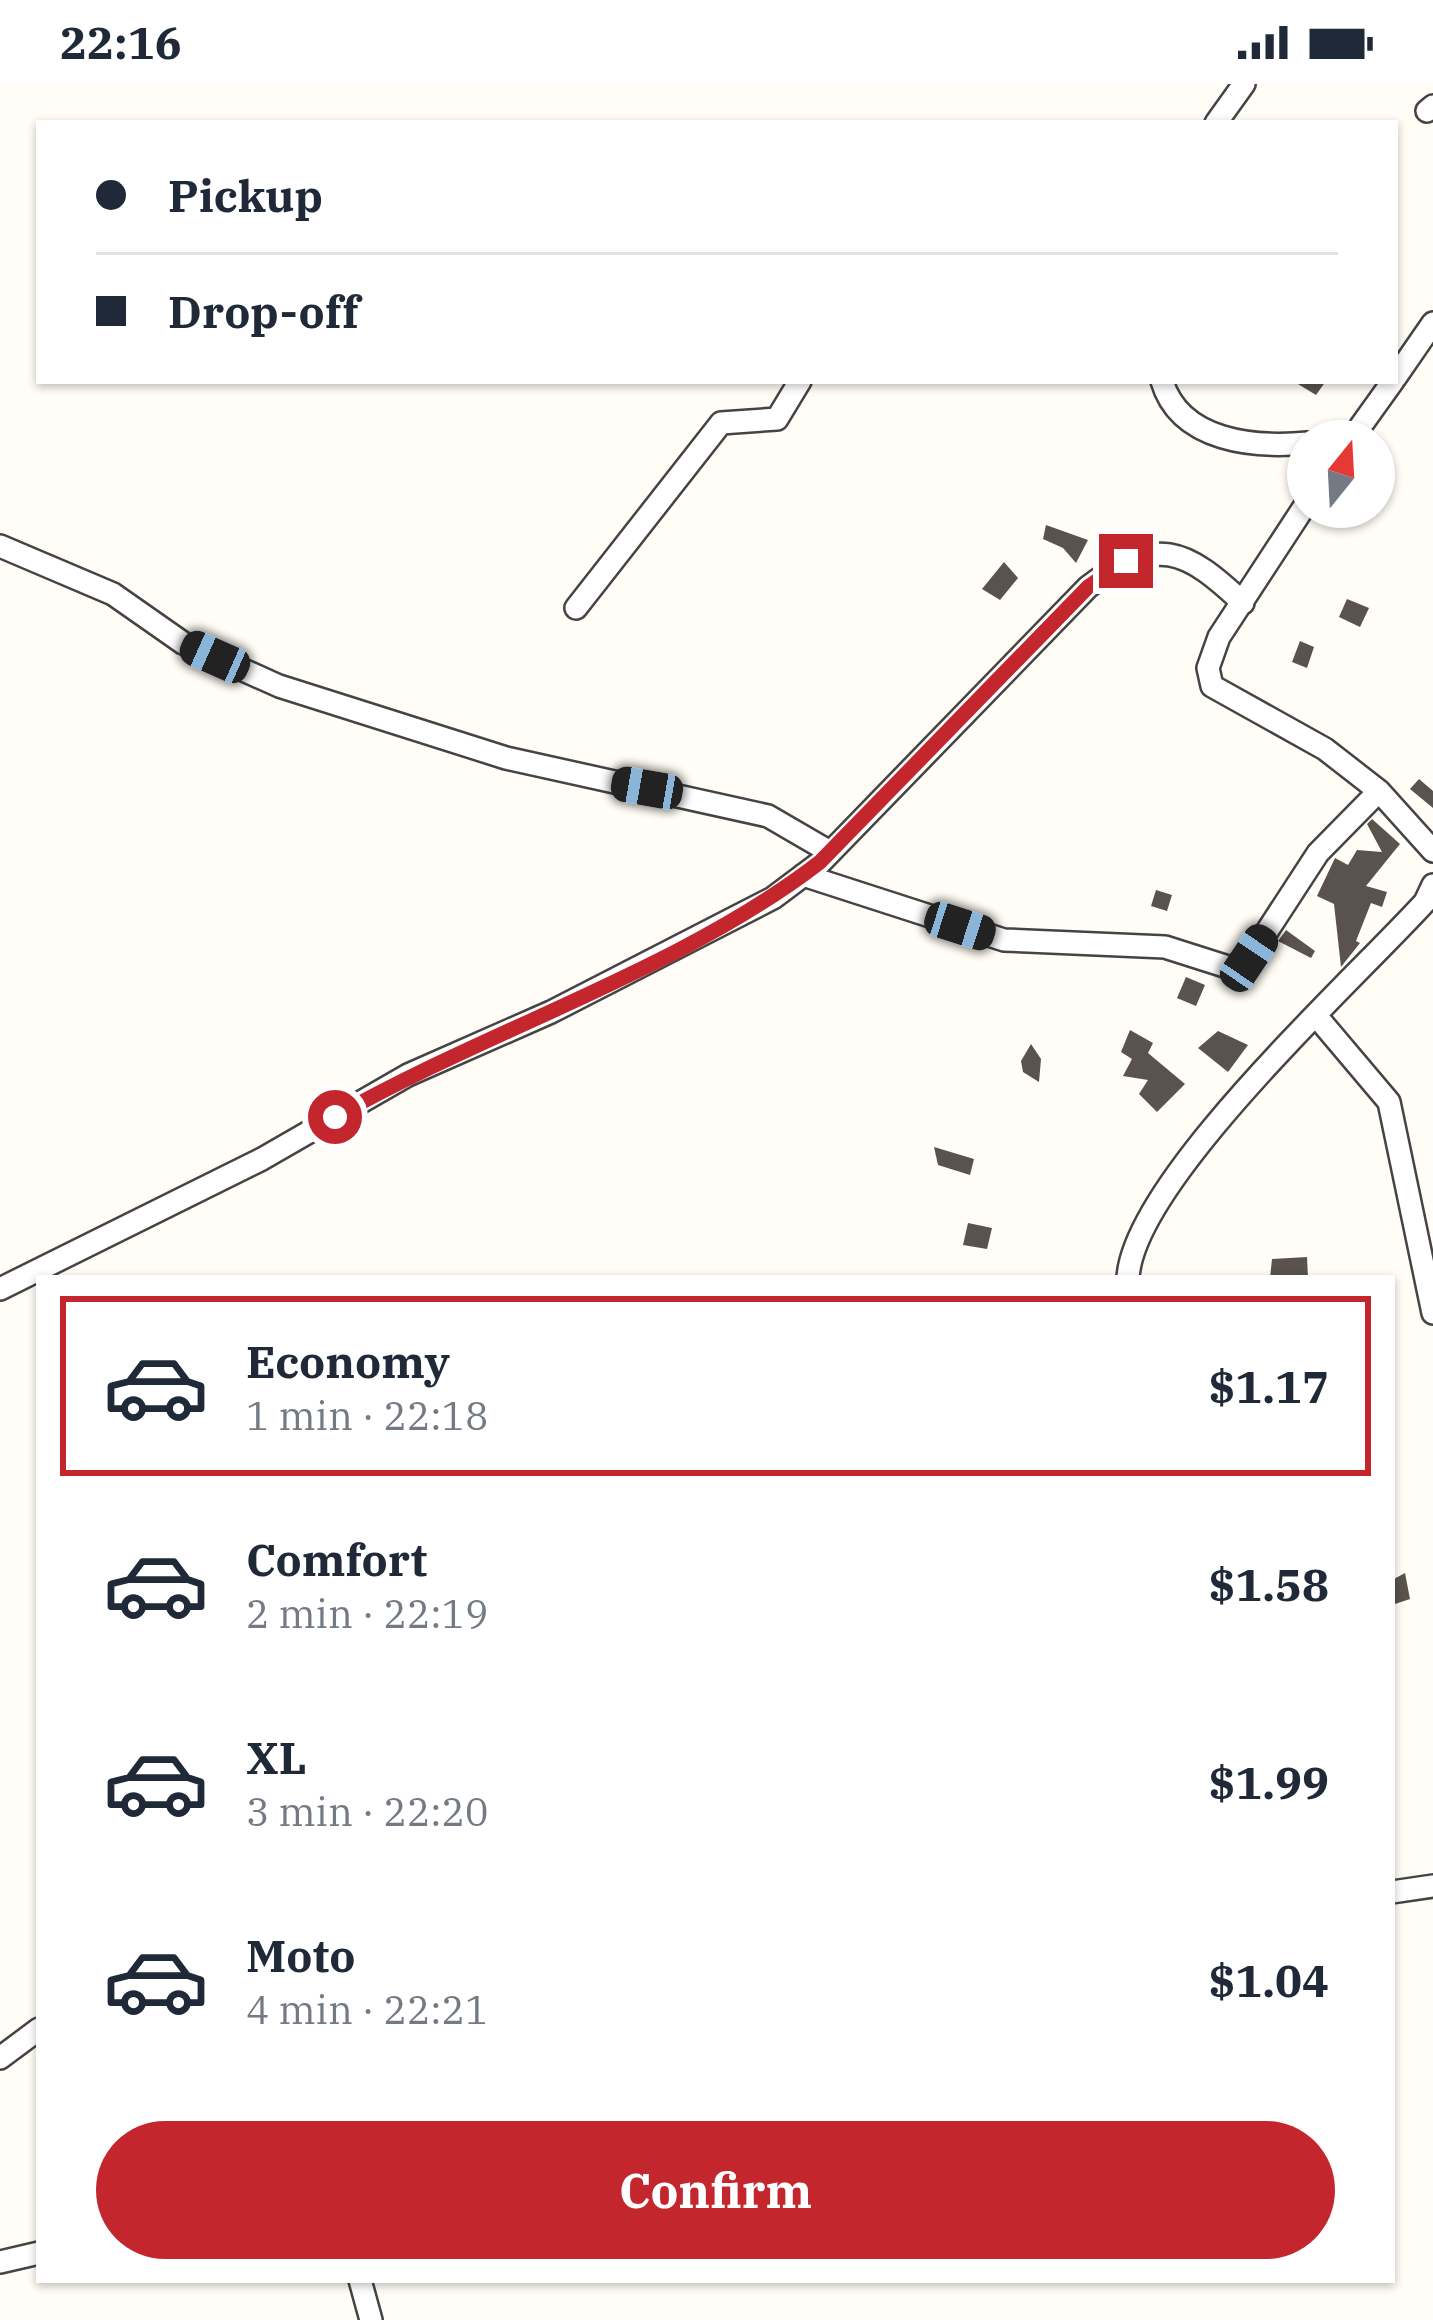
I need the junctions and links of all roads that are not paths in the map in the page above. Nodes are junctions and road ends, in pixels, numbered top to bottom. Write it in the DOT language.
graph roads {
  1 [pos="1244,84"];
  2 [pos="1218,120"];
  3 [pos="1433,323"];
  4 [pos="1398,374"];
  5 [pos="798,384"];
  6 [pos="1163,384"];
  7 [pos="1391,384"];
  8 [pos="1364,420"];
  9 [pos="1287,446"];
  10 [pos="1291,528"];
  11 [pos="0,546"];
  12 [pos="1243,604"];
  13 [pos="576,608"];
  14 [pos="1379,791"];
  15 [pos="1433,851"];
  16 [pos="830,852"];
  17 [pos="803,875"];
  18 [pos="1433,885"];
  19 [pos="1318,1018"];
  20 [pos="1128,1275"];
  21 [pos="0,1289"];
  22 [pos="1433,1313"];
  23 [pos="1433,1886"];
  24 [pos="1395,1892"];
  25 [pos="36,2031"];
  26 [pos="0,2058"];
  27 [pos="36,2254"];
  28 [pos="0,2262"];
  29 [pos="361,2283"];
  30 [pos="371,2320"];
  1 -- 2 [label="street"];
  3 -- 4 [label="street"];
  5 -- 13 [label="street"];
  6 -- 9 [label="street"];
  7 -- 8 [label="street"];
  10 -- 12 [label="street"];
  11 -- 16 [label="street"];
  12 -- 14 [label="street"];
  12 -- 16 [label="street"];
  14 -- 15 [label="street"];
  14 -- 17 [label="street"];
  16 -- 17 [label="street"];
  17 -- 21 [label="street"];
  18 -- 19 [label="street"];
  19 -- 20 [label="street"];
  19 -- 22 [label="street"];
  23 -- 24 [label="street"];
  25 -- 26 [label="street"];
  27 -- 28 [label="street"];
  29 -- 30 [label="street"];
}
